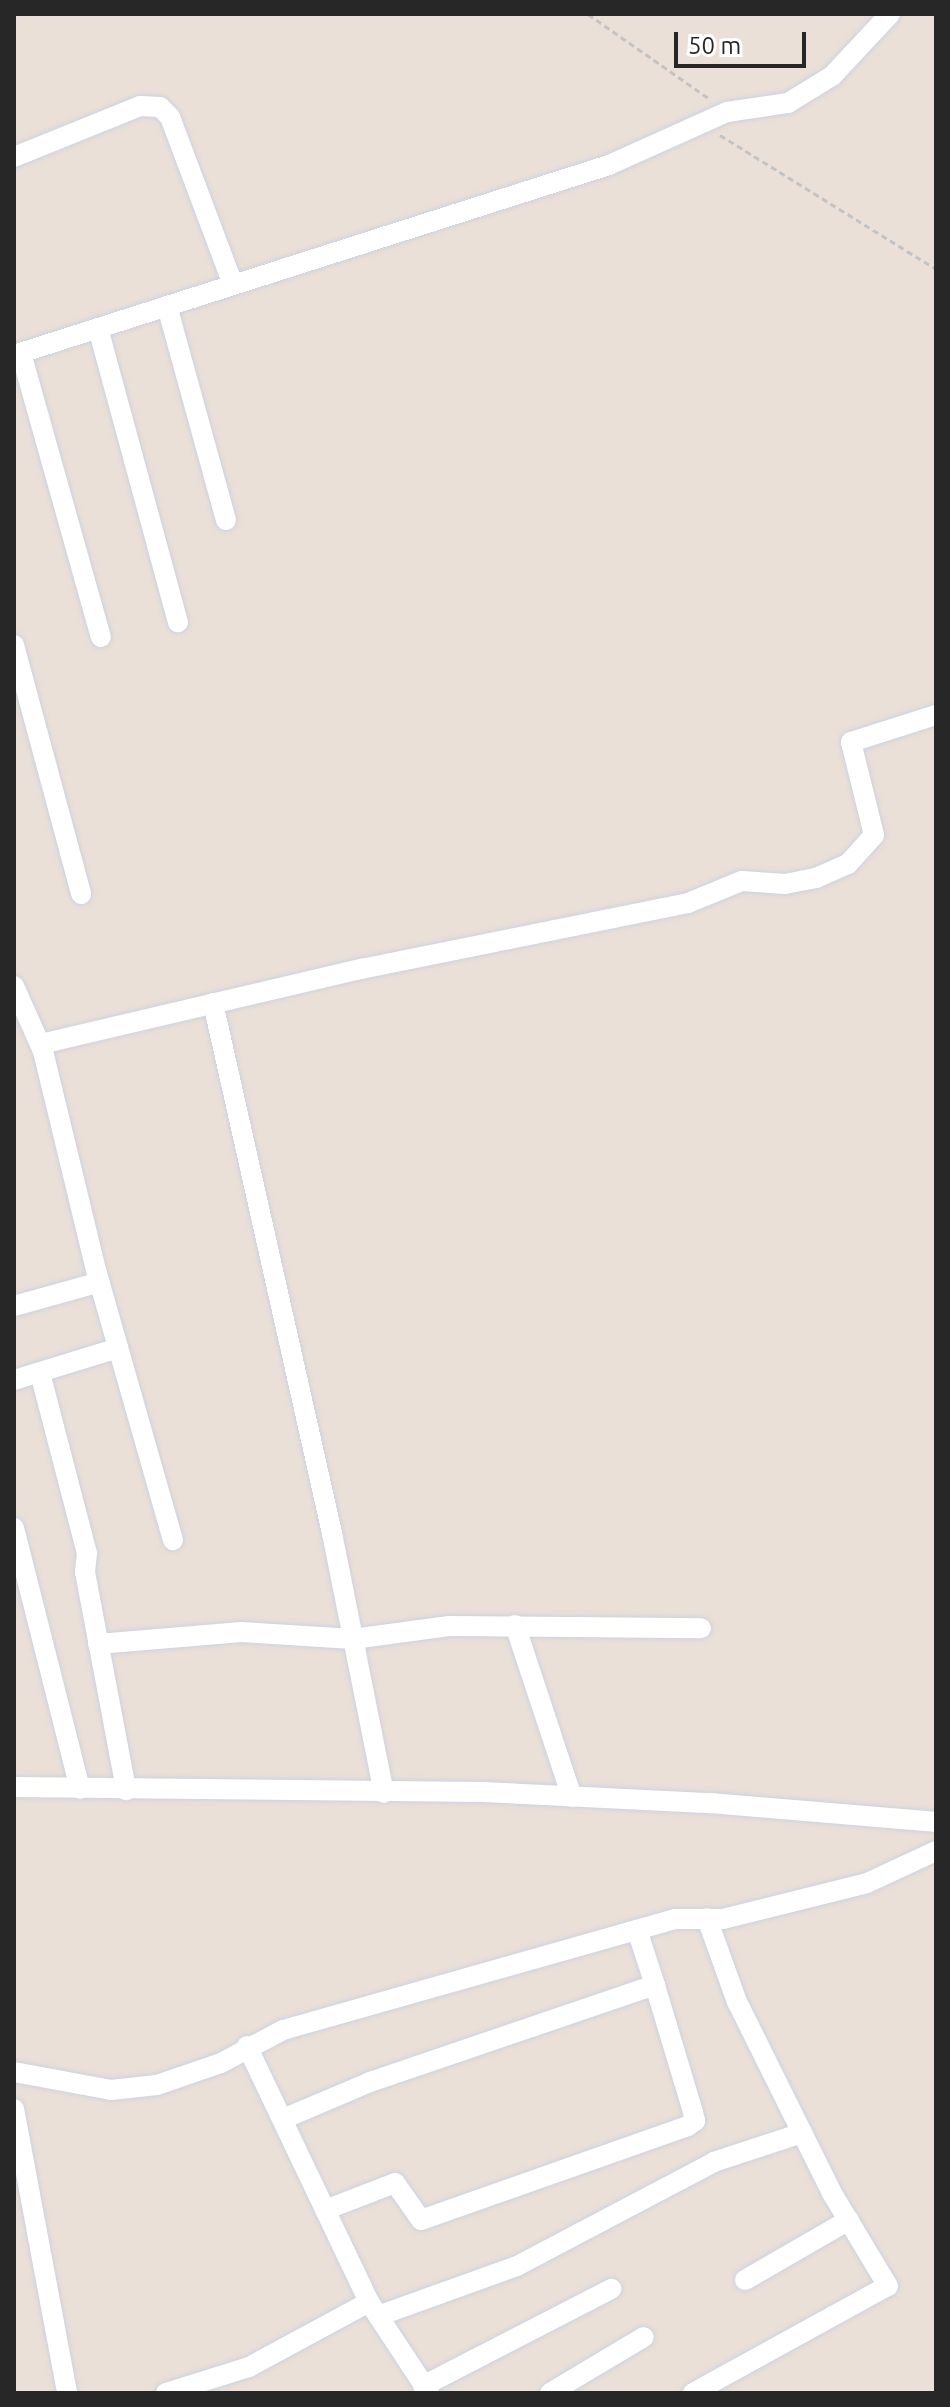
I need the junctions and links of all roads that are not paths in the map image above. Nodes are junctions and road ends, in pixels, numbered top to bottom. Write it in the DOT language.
graph roads {
  1 [pos="890,14"];
  2 [pos="14,157"];
  3 [pos="233,285"];
  4 [pos="167,306"];
  5 [pos="98,328"];
  6 [pos="17,354"];
  7 [pos="226,520"];
  8 [pos="178,622"];
  9 [pos="101,637"];
  10 [pos="14,645"];
  11 [pos="936,715"];
  12 [pos="81,894"];
  13 [pos="14,986"];
  14 [pos="213,1003"];
  15 [pos="41,1044"];
  16 [pos="100,1282"];
  17 [pos="14,1306"];
  18 [pos="118,1348"];
  19 [pos="40,1373"];
  20 [pos="14,1380"];
  21 [pos="14,1528"];
  22 [pos="173,1540"];
  23 [pos="515,1625"];
  24 [pos="701,1628"];
  25 [pos="353,1639"];
  26 [pos="98,1644"];
  27 [pos="14,1787"];
  28 [pos="80,1789"];
  29 [pos="126,1790"];
  30 [pos="384,1793"];
  31 [pos="572,1797"];
  32 [pos="936,1822"];
  33 [pos="936,1851"];
  34 [pos="707,1918"];
  35 [pos="637,1930"];
  36 [pos="655,1985"];
  37 [pos="247,2046"];
  38 [pos="14,2072"];
  39 [pos="14,2109"];
  40 [pos="283,2119"];
  41 [pos="802,2133"];
  42 [pos="325,2210"];
  43 [pos="849,2220"];
  44 [pos="745,2280"];
  45 [pos="611,2289"];
  46 [pos="373,2309"];
  47 [pos="644,2337"];
  48 [pos="426,2389"];
  49 [pos="67,2393"];
  50 [pos="166,2393"];
  51 [pos="550,2393"];
  52 [pos="693,2393"];
  1 -- 3 [label="street"];
  2 -- 3 [label="street"];
  3 -- 4 [label="street"];
  4 -- 5 [label="street"];
  4 -- 7 [label="street"];
  5 -- 6 [label="street"];
  5 -- 8 [label="street"];
  6 -- 9 [label="street"];
  10 -- 12 [label="street"];
  11 -- 14 [label="street"];
  13 -- 15 [label="street"];
  14 -- 15 [label="street"];
  14 -- 25 [label="street"];
  15 -- 16 [label="street"];
  16 -- 17 [label="street"];
  16 -- 18 [label="street"];
  18 -- 19 [label="street"];
  18 -- 22 [label="street"];
  19 -- 20 [label="street"];
  19 -- 26 [label="street"];
  21 -- 28 [label="street"];
  23 -- 24 [label="street"];
  23 -- 25 [label="street"];
  23 -- 31 [label="street"];
  25 -- 26 [label="street"];
  25 -- 30 [label="street"];
  26 -- 29 [label="street"];
  27 -- 28 [label="street"];
  28 -- 29 [label="street"];
  29 -- 30 [label="street"];
  30 -- 31 [label="street"];
  31 -- 32 [label="street"];
  33 -- 34 [label="street"];
  34 -- 35 [label="street"];
  34 -- 41 [label="street"];
  35 -- 36 [label="street"];
  35 -- 37 [label="street"];
  36 -- 40 [label="street"];
  36 -- 42 [label="street"];
  37 -- 38 [label="street"];
  37 -- 40 [label="street"];
  39 -- 49 [label="street"];
  40 -- 42 [label="street"];
  41 -- 43 [label="street"];
  41 -- 46 [label="street"];
  42 -- 46 [label="street"];
  43 -- 44 [label="street"];
  43 -- 52 [label="street"];
  45 -- 48 [label="street"];
  46 -- 48 [label="street"];
  46 -- 50 [label="street"];
  47 -- 51 [label="street"];
}
